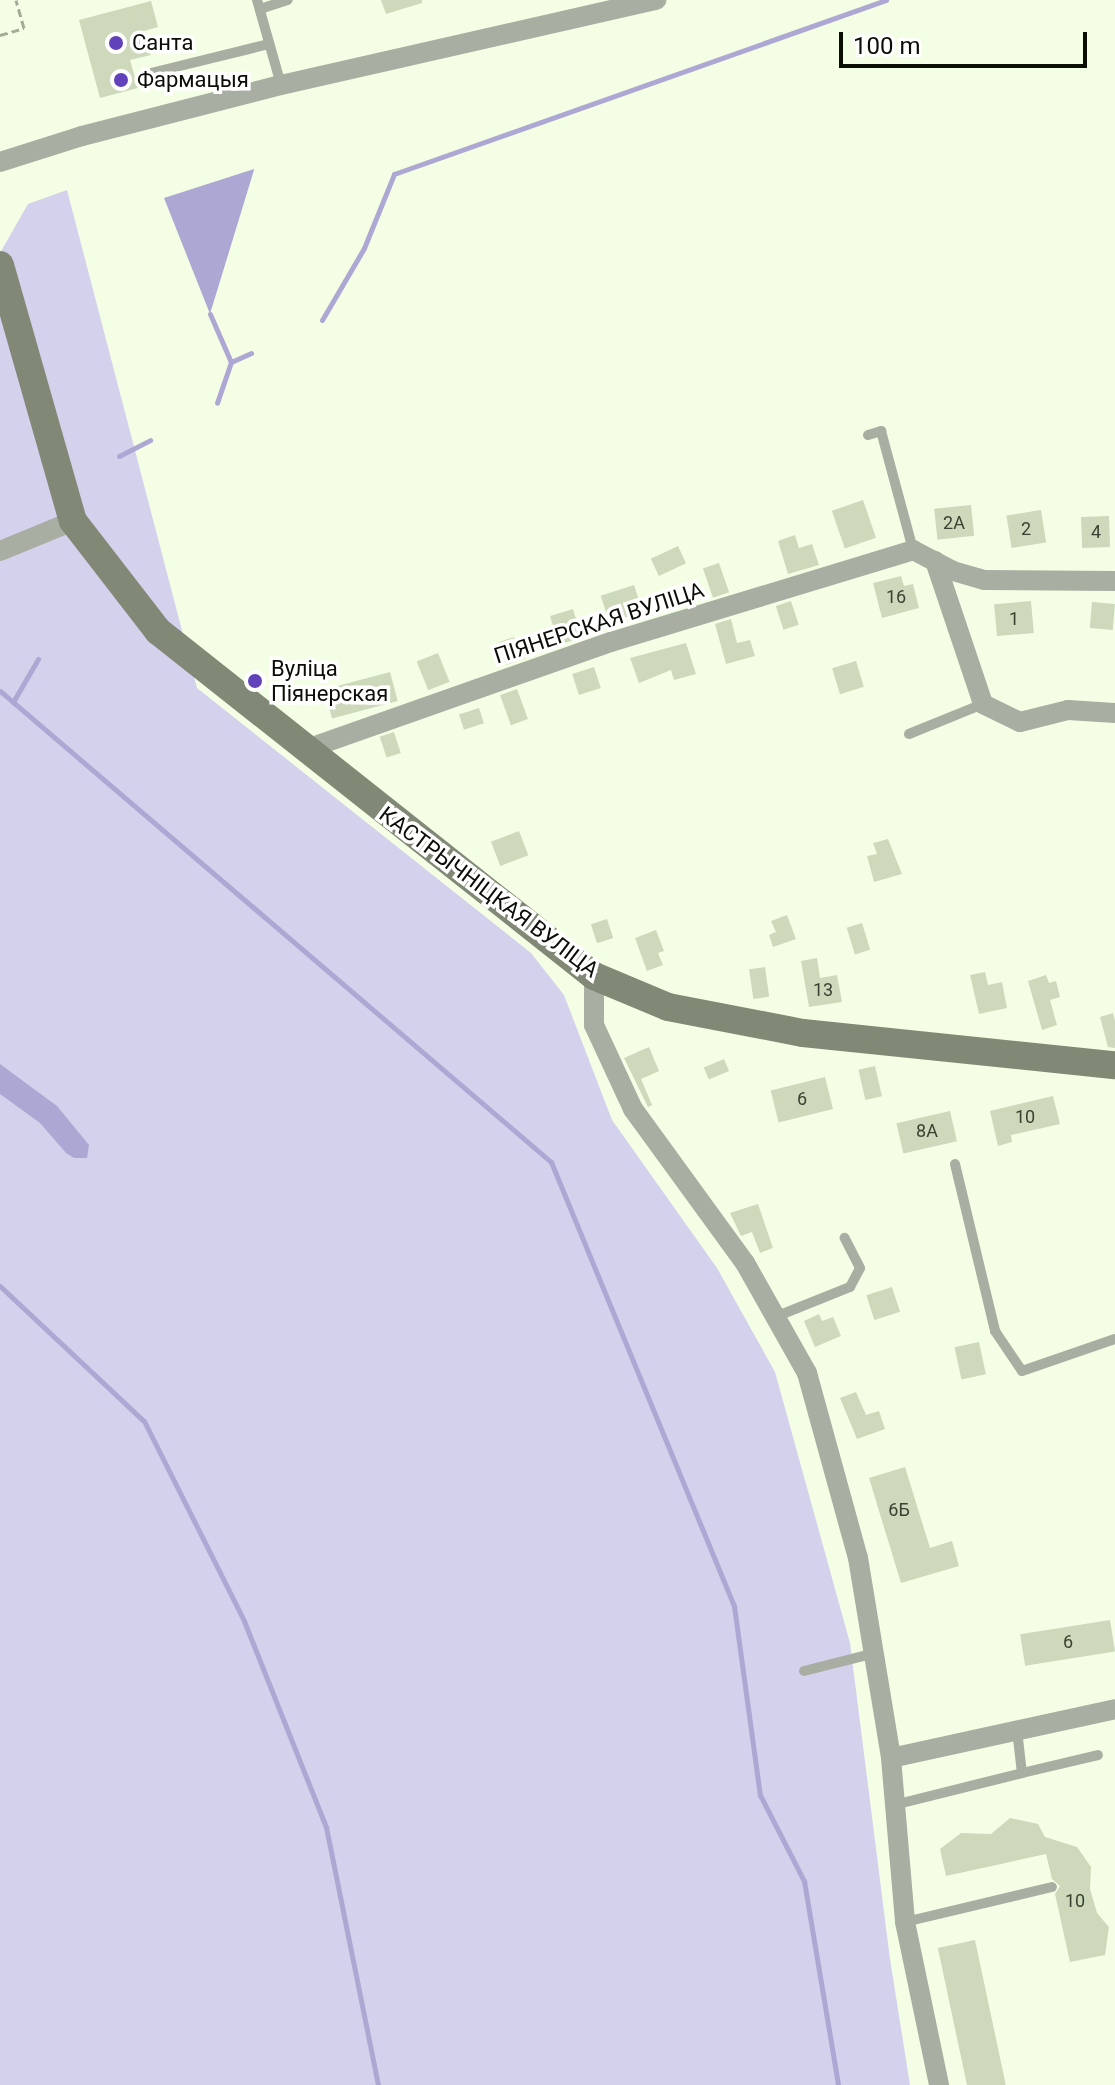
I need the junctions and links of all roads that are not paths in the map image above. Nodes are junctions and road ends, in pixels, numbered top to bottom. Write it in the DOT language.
graph roads {
  1 [pos="288,0"];
  2 [pos="656,0"];
  3 [pos="258,5"];
  4 [pos="598,7"];
  5 [pos="269,44"];
  6 [pos="147,74"];
  7 [pos="281,85"];
  8 [pos="0,162"];
  9 [pos="0,265"];
  10 [pos="868,435"];
  11 [pos="73,521"];
  12 [pos="913,550"];
  13 [pos="0,551"];
  14 [pos="935,561"];
  15 [pos="1115,581"];
  16 [pos="983,704"];
  17 [pos="1115,713"];
  18 [pos="909,734"];
  19 [pos="304,750"];
  20 [pos="594,976"];
  21 [pos="1115,1065"];
  22 [pos="955,1164"];
  23 [pos="845,1238"];
  24 [pos="775,1317"];
  25 [pos="1115,1339"];
  26 [pos="875,1653"];
  27 [pos="804,1671"];
  28 [pos="1115,1709"];
  29 [pos="1017,1730"];
  30 [pos="1098,1755"];
  31 [pos="891,1758"];
  32 [pos="1022,1773"];
  33 [pos="894,1805"];
  34 [pos="1052,1887"];
  35 [pos="905,1922"];
  36 [pos="939,2085"];
  1 -- 3 [label="lane"];
  2 -- 4 [label="street"];
  3 -- 5 [label="lane"];
  4 -- 7 [label="street"];
  5 -- 6 [label="lane"];
  5 -- 7 [label="lane"];
  7 -- 8 [label="street"];
  9 -- 11 [label="street"];
  10 -- 12 [label="lane"];
  11 -- 13 [label="street"];
  11 -- 19 [label="street, КАСТРЫЧНІЦКАЯ ВУЛІЦА"];
  12 -- 14 [label="street"];
  12 -- 19 [label="street, ПІЯНЕРСКАЯ ВУЛІЦА"];
  14 -- 15 [label="street"];
  14 -- 16 [label="street"];
  16 -- 17 [label="street"];
  16 -- 18 [label="lane"];
  19 -- 20 [label="street, КАСТРЫЧНІЦКАЯ ВУЛІЦА"];
  20 -- 21 [label="street, КАСТРЫЧНІЦКАЯ ВУЛІЦА"];
  20 -- 24 [label="street"];
  22 -- 25 [label="lane"];
  23 -- 24 [label="lane"];
  24 -- 26 [label="street"];
  26 -- 27 [label="lane"];
  26 -- 31 [label="street"];
  28 -- 29 [label="street"];
  29 -- 31 [label="street"];
  29 -- 32 [label="lane"];
  30 -- 32 [label="lane"];
  31 -- 33 [label="street"];
  32 -- 33 [label="lane"];
  33 -- 35 [label="street"];
  34 -- 35 [label="lane"];
  35 -- 36 [label="street"];
}
